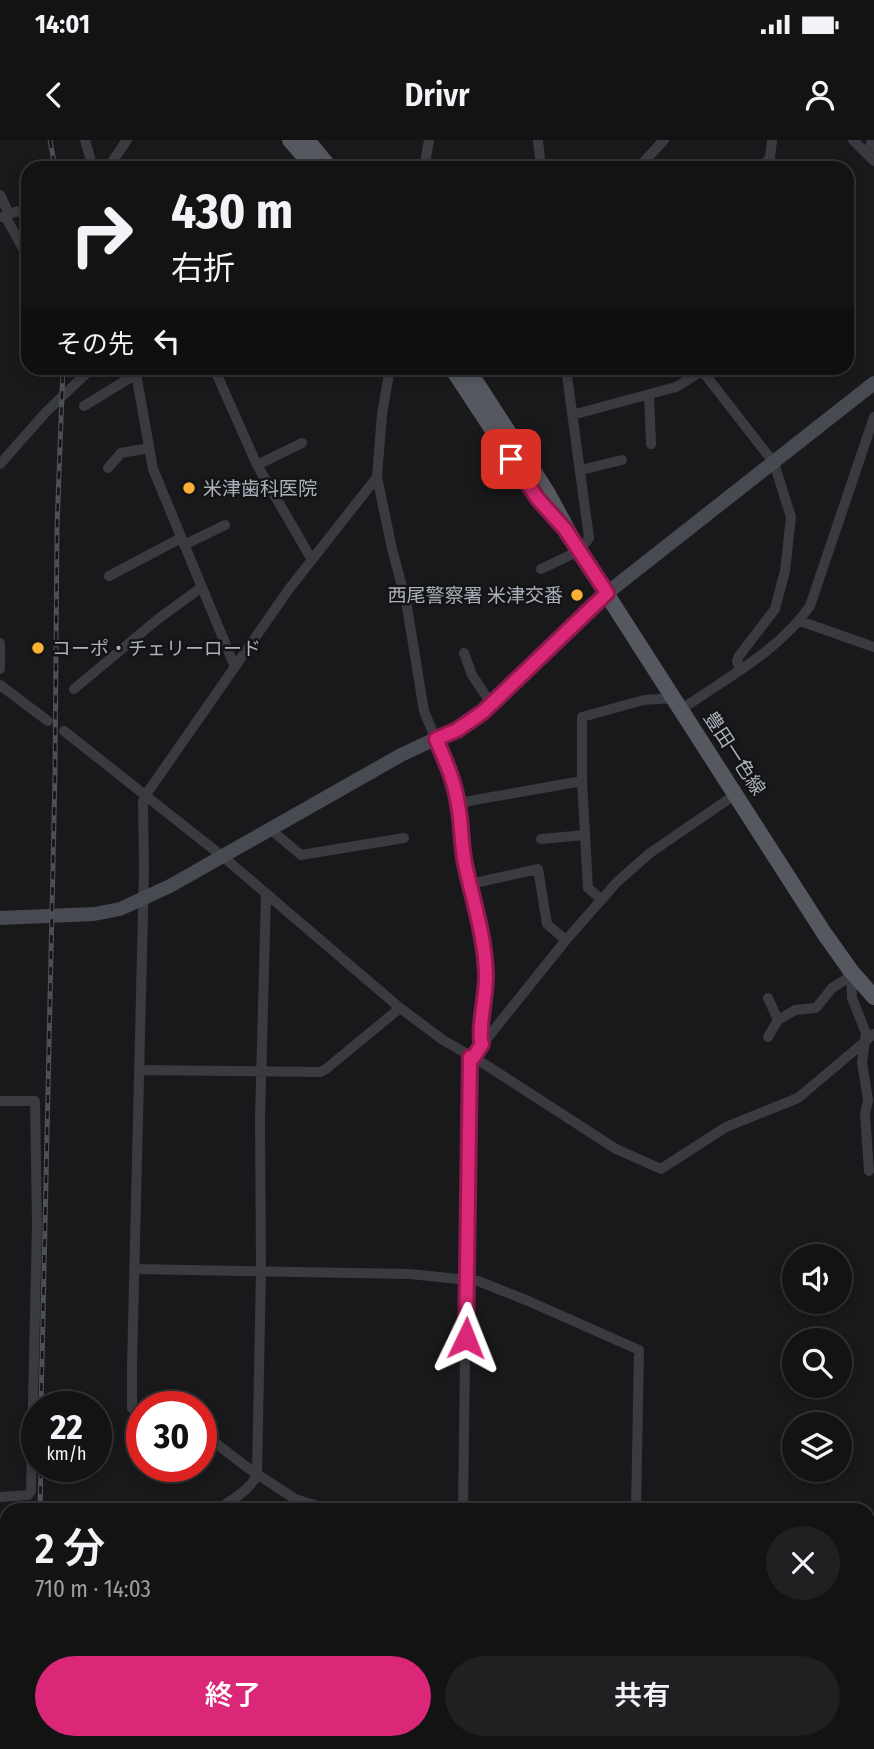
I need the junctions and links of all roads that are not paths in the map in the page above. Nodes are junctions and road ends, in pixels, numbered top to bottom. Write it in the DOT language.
graph roads {
  1 [pos="85,140"];
  2 [pos="127,140"];
  3 [pos="290,140"];
  4 [pos="307,140"];
  5 [pos="429,140"];
  6 [pos="538,140"];
  7 [pos="664,140"];
  8 [pos="772,140"];
  9 [pos="853,140"];
  10 [pos="872,140"];
  11 [pos="871,158"];
  12 [pos="91,161"];
  13 [pos="113,161"];
  14 [pos="308,161"];
  15 [pos="324,161"];
  16 [pos="425,161"];
  17 [pos="540,161"];
  18 [pos="644,161"];
  19 [pos="767,161"];
  20 [pos="0,195"];
  21 [pos="5,216"];
  22 [pos="21,245"];
  23 [pos="85,375"];
  24 [pos="129,375"];
  25 [pos="136,375"];
  26 [pos="217,375"];
  27 [pos="389,375"];
  28 [pos="458,375"];
  29 [pos="472,375"];
  30 [pos="567,375"];
  31 [pos="693,375"];
  32 [pos="706,375"];
  33 [pos="874,383"];
  34 [pos="649,395"];
  35 [pos="84,406"];
  36 [pos="572,415"];
  37 [pos="874,417"];
  38 [pos="302,443"];
  39 [pos="651,444"];
  40 [pos="149,448"];
  41 [pos="622,460"];
  42 [pos="774,463"];
  43 [pos="0,464"];
  44 [pos="257,465"];
  45 [pos="108,468"];
  46 [pos="581,470"];
  47 [pos="377,477"];
  48 [pos="225,525"];
  49 [pos="565,529"];
  50 [pos="183,542"];
  51 [pos="579,551"];
  52 [pos="312,560"];
  53 [pos="541,569"];
  54 [pos="109,576"];
  55 [pos="202,587"];
  56 [pos="607,593"];
  57 [pos="800,621"];
  58 [pos="0,643"];
  59 [pos="874,647"];
  60 [pos="464,653"];
  61 [pos="235,667"];
  62 [pos="0,668"];
  63 [pos="740,669"];
  64 [pos="0,684"];
  65 [pos="74,689"];
  66 [pos="678,703"];
  67 [pos="492,705"];
  68 [pos="48,721"];
  69 [pos="64,731"];
  70 [pos="436,739"];
  71 [pos="582,781"];
  72 [pos="736,794"];
  73 [pos="145,796"];
  74 [pos="458,803"];
  75 [pos="270,829"];
  76 [pos="585,835"];
  77 [pos="404,838"];
  78 [pos="541,839"];
  79 [pos="221,856"];
  80 [pos="470,884"];
  81 [pos="266,894"];
  82 [pos="141,899"];
  83 [pos="601,899"];
  84 [pos="0,918"];
  85 [pos="566,940"];
  86 [pos="851,973"];
  87 [pos="874,997"];
  88 [pos="768,998"];
  89 [pos="400,1008"];
  90 [pos="778,1020"];
  91 [pos="768,1037"];
  92 [pos="870,1038"];
  93 [pos="482,1044"];
  94 [pos="471,1058"];
  95 [pos="139,1070"];
  96 [pos="263,1071"];
  97 [pos="0,1101"];
  98 [pos="869,1171"];
  99 [pos="135,1269"];
  100 [pos="261,1270"];
  101 [pos="467,1280"];
  102 [pos="132,1391"];
  103 [pos="217,1444"];
  104 [pos="257,1474"];
  105 [pos="0,1497"];
  106 [pos="226,1503"];
  107 [pos="293,1503"];
  108 [pos="463,1503"];
  109 [pos="636,1503"];
  1 -- 12 [label="street"];
  2 -- 13 [label="street"];
  3 -- 14 [label="main road"];
  4 -- 15 [label="main road"];
  5 -- 16 [label="street"];
  6 -- 17 [label="street"];
  7 -- 18 [label="street"];
  8 -- 19 [label="street"];
  9 -- 11 [label="street"];
  10 -- 11 [label="street"];
  20 -- 21 [label="street"];
  21 -- 22 [label="street"];
  23 -- 43 [label="street"];
  24 -- 35 [label="street"];
  25 -- 40 [label="street"];
  26 -- 44 [label="street"];
  27 -- 47 [label="street"];
  28 -- 49 [label="main road, 豊田一色線"];
  29 -- 49 [label="main road, 豊田一色線"];
  30 -- 36 [label="street"];
  31 -- 34 [label="street"];
  32 -- 42 [label="street"];
  33 -- 42 [label="street"];
  34 -- 36 [label="street"];
  34 -- 39 [label="street"];
  36 -- 46 [label="street"];
  37 -- 57 [label="street"];
  38 -- 44 [label="street"];
  40 -- 45 [label="street"];
  40 -- 50 [label="street"];
  41 -- 46 [label="street"];
  42 -- 56 [label="street"];
  42 -- 63 [label="street"];
  44 -- 52 [label="street"];
  46 -- 51 [label="street"];
  47 -- 52 [label="street"];
  47 -- 70 [label="street"];
  48 -- 50 [label="street"];
  49 -- 51 [label="main road, 豊田一色線"];
  50 -- 54 [label="street"];
  50 -- 55 [label="street"];
  51 -- 53 [label="street"];
  51 -- 56 [label="main road, 豊田一色線"];
  52 -- 61 [label="street"];
  55 -- 61 [label="street"];
  55 -- 65 [label="street"];
  56 -- 66 [label="main road, 豊田一色線"];
  56 -- 67 [label="street"];
  57 -- 59 [label="street"];
  57 -- 63 [label="street"];
  58 -- 62 [label="street"];
  60 -- 67 [label="street"];
  61 -- 73 [label="street"];
  63 -- 66 [label="street"];
  64 -- 68 [label="street"];
  66 -- 71 [label="street"];
  66 -- 72 [label="main road, 豊田一色線"];
  67 -- 70 [label="street"];
  69 -- 73 [label="street"];
  70 -- 74 [label="street"];
  70 -- 75 [label="street"];
  71 -- 74 [label="street"];
  71 -- 76 [label="street"];
  72 -- 83 [label="street"];
  72 -- 86 [label="main road, 豊田一色線"];
  73 -- 79 [label="street"];
  73 -- 82 [label="street"];
  74 -- 80 [label="street"];
  75 -- 77 [label="street"];
  75 -- 79 [label="street"];
  76 -- 78 [label="street"];
  76 -- 83 [label="street"];
  79 -- 81 [label="street"];
  79 -- 82 [label="street"];
  80 -- 85 [label="street"];
  80 -- 93 [label="street"];
  81 -- 89 [label="street"];
  81 -- 96 [label="street"];
  82 -- 84 [label="street"];
  82 -- 95 [label="street"];
  83 -- 85 [label="street"];
  85 -- 93 [label="street"];
  86 -- 87 [label="main road, 豊田一色線"];
  86 -- 90 [label="street"];
  86 -- 92 [label="street"];
  88 -- 90 [label="street"];
  89 -- 94 [label="street"];
  89 -- 96 [label="street"];
  90 -- 91 [label="street"];
  92 -- 94 [label="street"];
  92 -- 98 [label="street"];
  93 -- 94 [label="street"];
  94 -- 101 [label="street"];
  95 -- 96 [label="street"];
  95 -- 99 [label="street"];
  96 -- 100 [label="street"];
  97 -- 105 [label="street"];
  99 -- 100 [label="street"];
  99 -- 102 [label="street"];
  100 -- 101 [label="street"];
  100 -- 104 [label="street"];
  101 -- 108 [label="street"];
  101 -- 109 [label="street"];
  103 -- 104 [label="street"];
  104 -- 106 [label="street"];
  104 -- 107 [label="street"];
}
